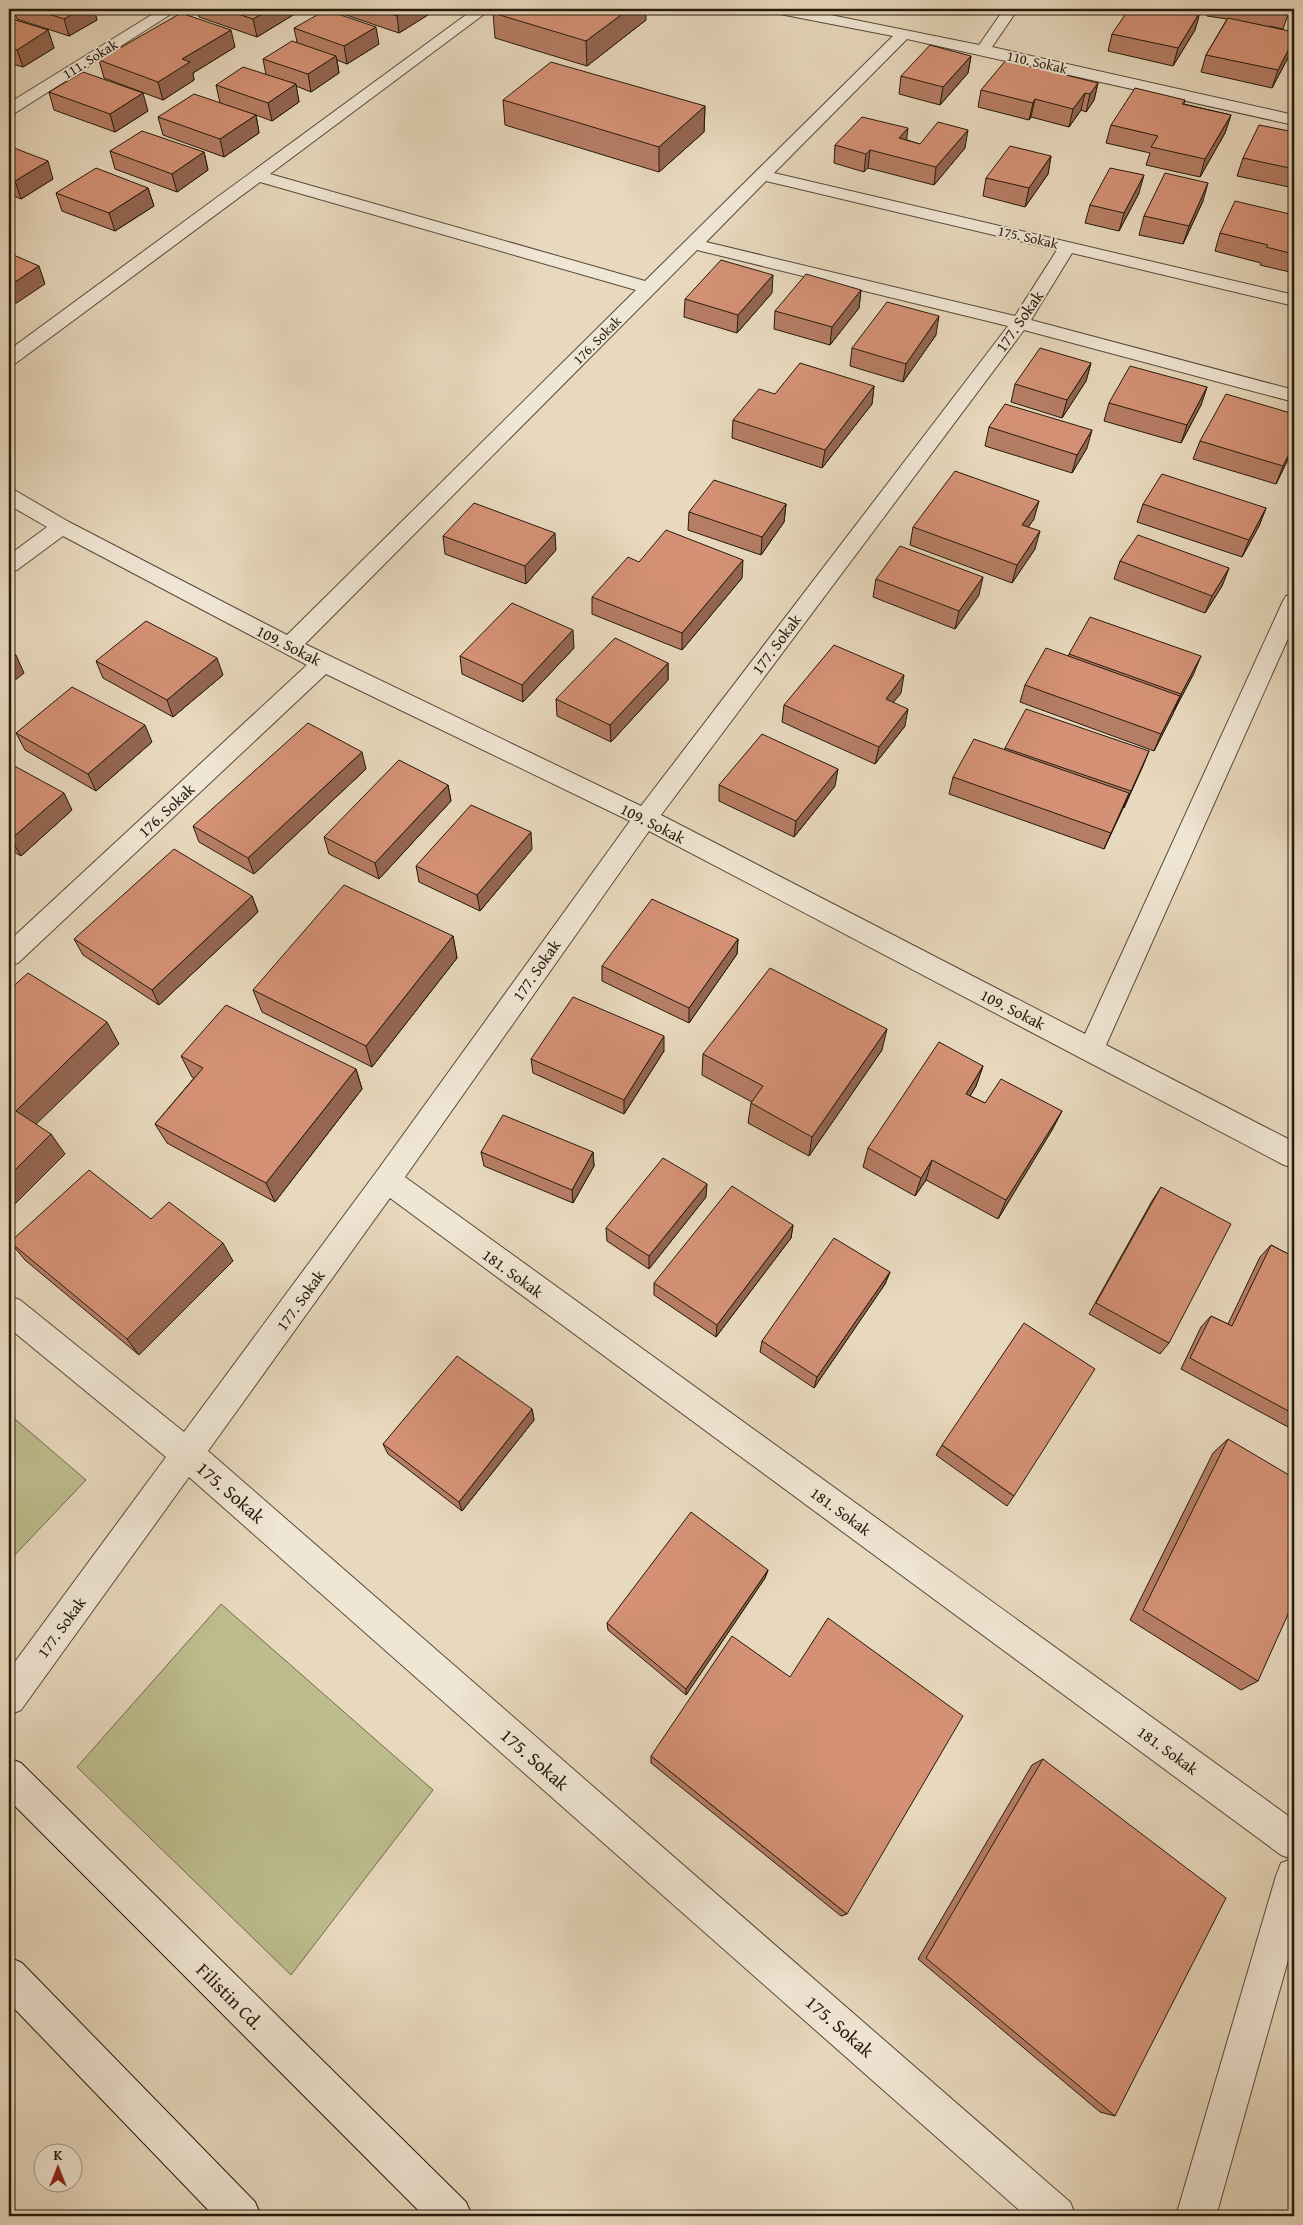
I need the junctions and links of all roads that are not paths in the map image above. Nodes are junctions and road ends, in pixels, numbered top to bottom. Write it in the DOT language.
graph roads {
  1 [pos="171,9"];
  2 [pos="483,9"];
  3 [pos="780,9"];
  4 [pos="1011,9"];
  5 [pos="904,34"];
  6 [pos="984,50"];
  7 [pos="9,110"];
  8 [pos="1294,120"];
  9 [pos="762,175"];
  10 [pos="257,176"];
  11 [pos="694,244"];
  12 [pos="1068,246"];
  13 [pos="649,288"];
  14 [pos="1294,300"];
  15 [pos="1020,323"];
  16 [pos="9,359"];
  17 [pos="1294,396"];
  18 [pos="9,496"];
  19 [pos="62,527"];
  20 [pos="9,565"];
  21 [pos="1294,601"];
  22 [pos="289,646"];
  23 [pos="323,663"];
  24 [pos="645,818"];
  25 [pos="9,956"];
  26 [pos="1091,1050"];
  27 [pos="1294,1156"];
  28 [pos="387,1180"];
  29 [pos="9,1310"];
  30 [pos="187,1454"];
  31 [pos="9,1698"];
  32 [pos="9,1775"];
  33 [pos="1294,1842"];
  34 [pos="1294,1876"];
  35 [pos="9,1976"];
  36 [pos="241,2216"];
  37 [pos="452,2216"];
  38 [pos="1056,2216"];
  39 [pos="1196,2216"];
  1 -- 7 [label="street, 111. Sokak"];
  2 -- 10 [label="street"];
  3 -- 5 [label="street, 110. Sokak"];
  4 -- 6 [label="street"];
  5 -- 6 [label="street, 110. Sokak"];
  5 -- 9 [label="street, 176. Sokak"];
  6 -- 8 [label="street, 110. Sokak"];
  9 -- 11 [label="street, 176. Sokak"];
  9 -- 12 [label="street, 175. Sokak"];
  10 -- 13 [label="street"];
  10 -- 16 [label="street"];
  11 -- 13 [label="street, 176. Sokak"];
  11 -- 15 [label="street"];
  12 -- 14 [label="street, 175. Sokak"];
  12 -- 15 [label="street, 177. Sokak"];
  13 -- 22 [label="street, 176. Sokak"];
  15 -- 17 [label="street"];
  15 -- 24 [label="street, 177. Sokak"];
  18 -- 19 [label="street, 109. Sokak"];
  19 -- 20 [label="street"];
  19 -- 22 [label="street, 109. Sokak"];
  21 -- 26 [label="street"];
  22 -- 23 [label="street, 109. Sokak"];
  23 -- 24 [label="street, 109. Sokak"];
  23 -- 25 [label="street, 176. Sokak"];
  24 -- 26 [label="street, 109. Sokak"];
  24 -- 28 [label="street, 177. Sokak"];
  26 -- 27 [label="street, 109. Sokak"];
  28 -- 30 [label="street, 177. Sokak"];
  28 -- 33 [label="street, 181. Sokak"];
  29 -- 30 [label="street, 175. Sokak"];
  30 -- 31 [label="street, 177. Sokak"];
  30 -- 38 [label="street, 175. Sokak"];
  32 -- 37 [label="street, Filistin Cd."];
  34 -- 39 [label="street"];
  35 -- 36 [label="street"];
}
